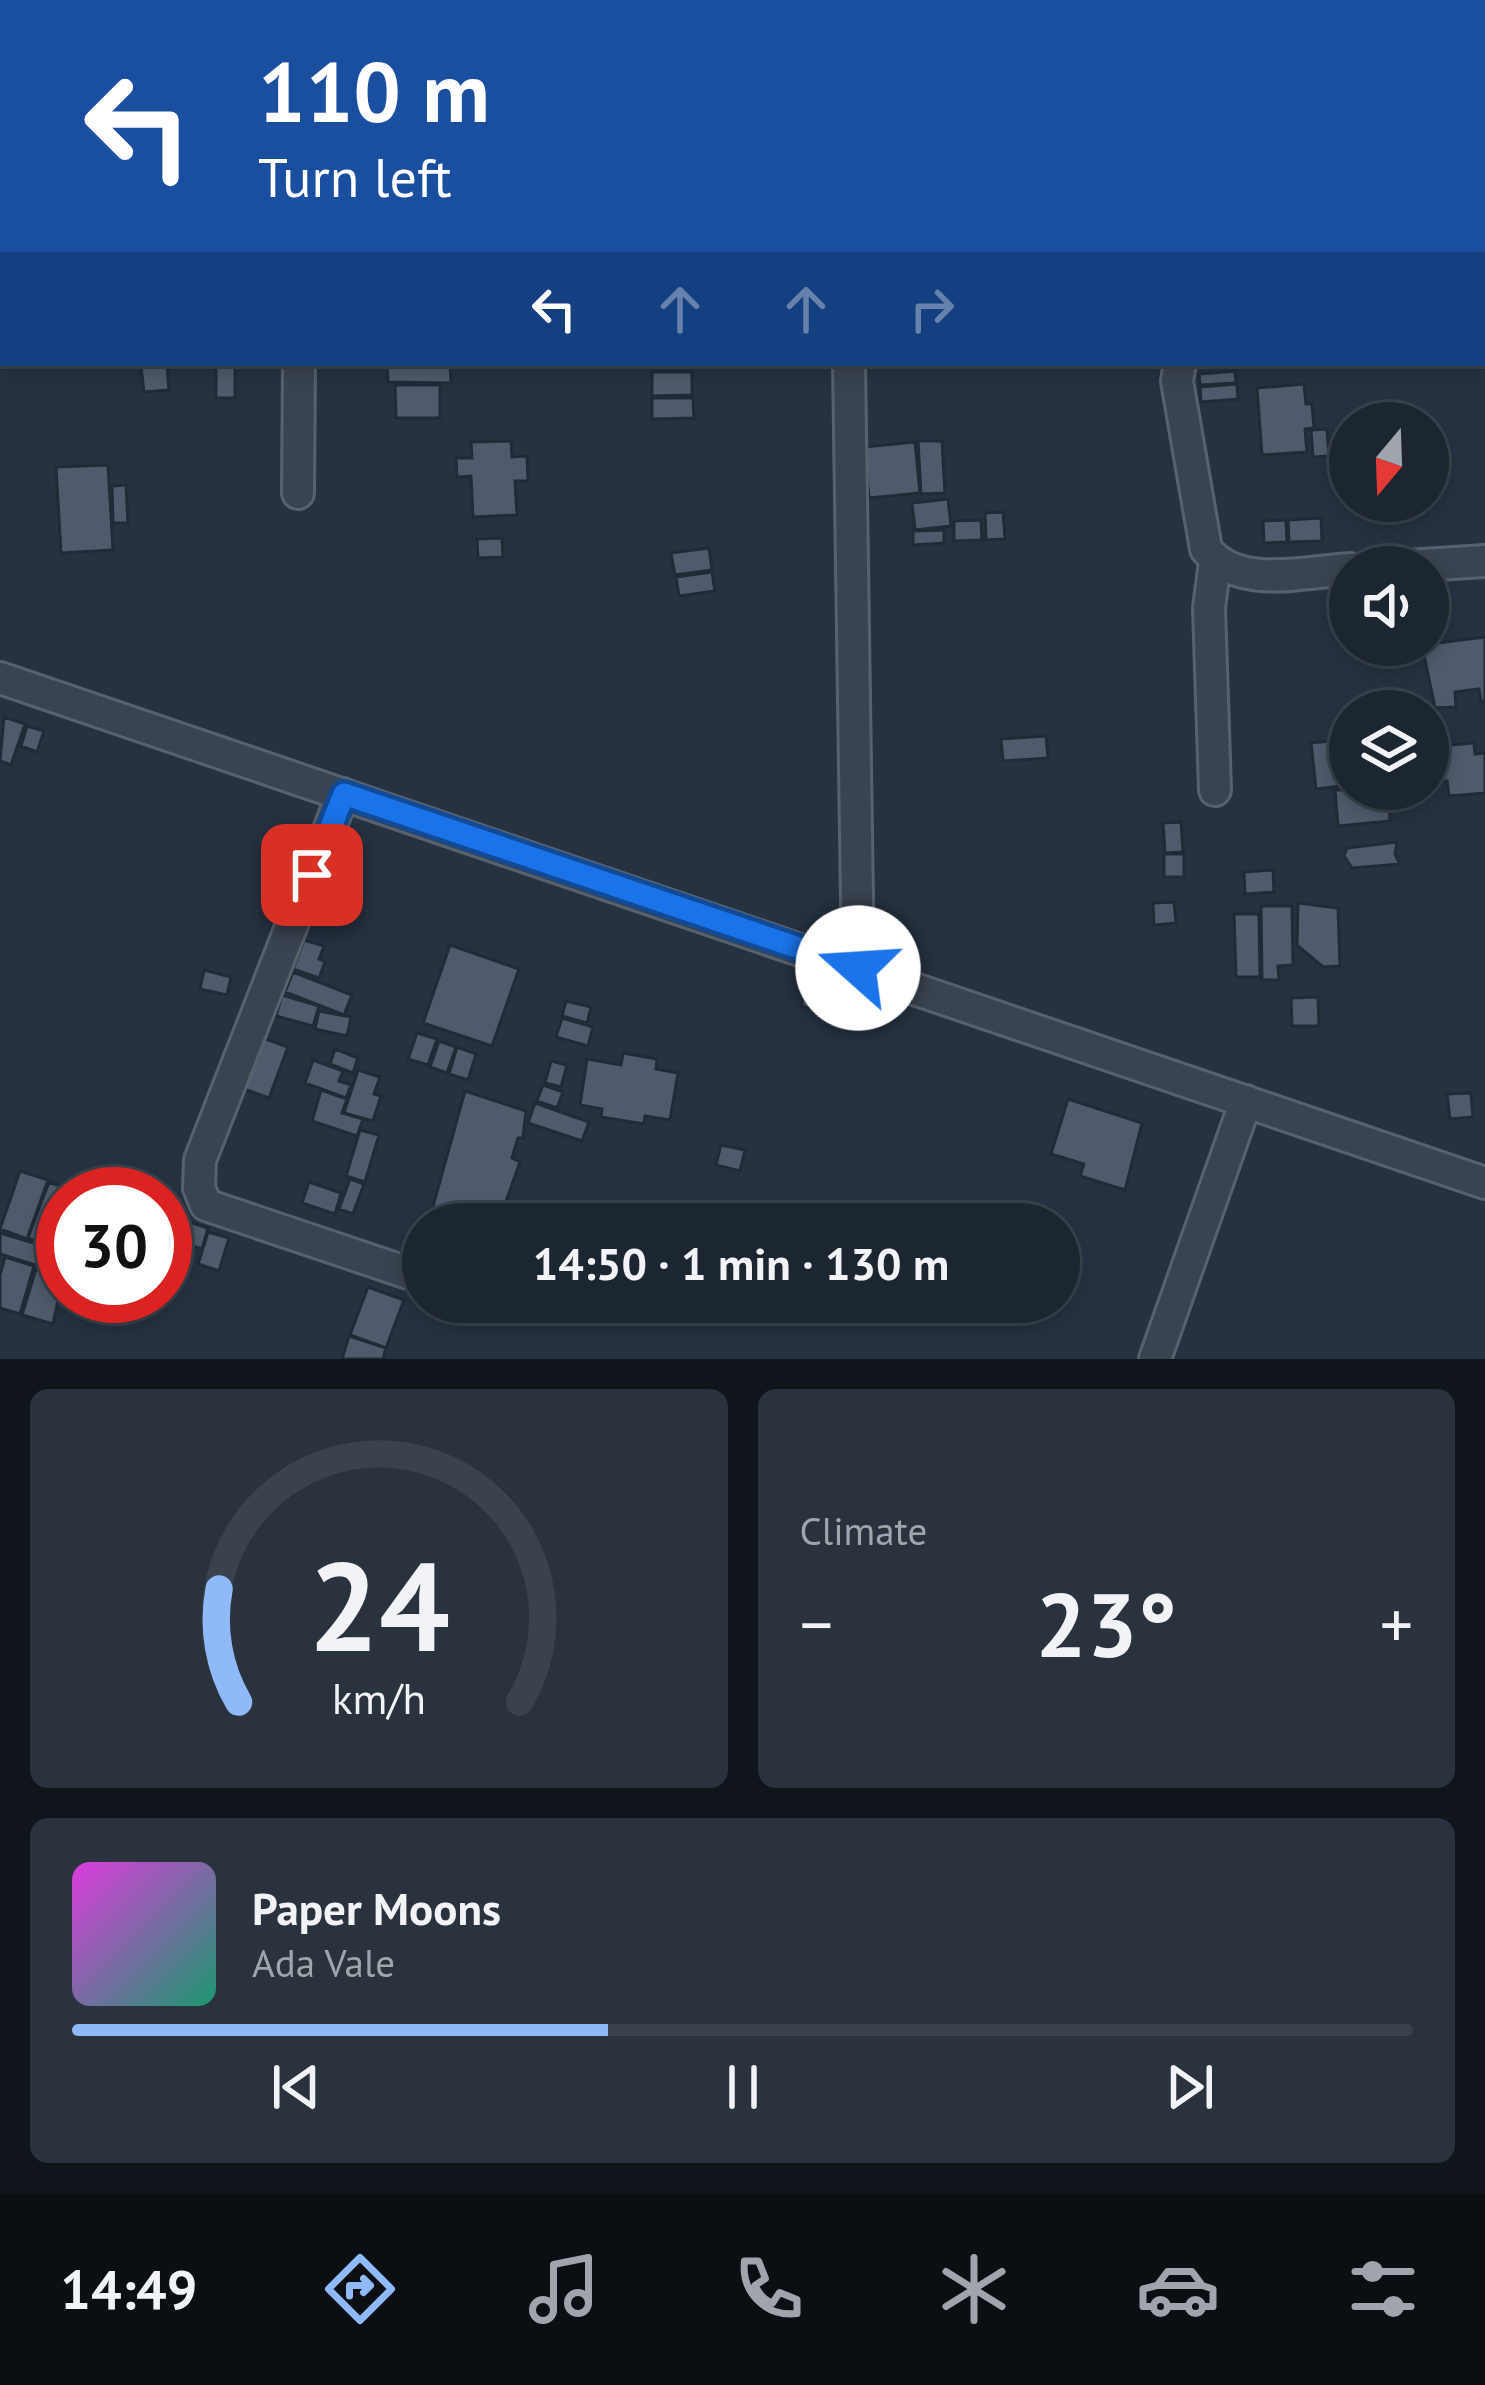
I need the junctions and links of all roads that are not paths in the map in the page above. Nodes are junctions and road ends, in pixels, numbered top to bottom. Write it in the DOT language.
graph roads {
  1 [pos="299,366"];
  2 [pos="850,366"];
  3 [pos="1180,366"];
  4 [pos="298,493"];
  5 [pos="1485,561"];
  6 [pos="1215,562"];
  7 [pos="1449,563"];
  8 [pos="1329,570"];
  9 [pos="0,678"];
  10 [pos="1215,790"];
  11 [pos="344,794"];
  12 [pos="858,968"];
  13 [pos="1246,1101"];
  14 [pos="1485,1183"];
  15 [pos="402,1271"];
  16 [pos="1155,1359"];
  1 -- 4 [label="street"];
  2 -- 12 [label="street"];
  3 -- 6 [label="street"];
  5 -- 7 [label="street"];
  6 -- 8 [label="street"];
  6 -- 10 [label="street"];
  9 -- 11 [label="street"];
  11 -- 12 [label="street"];
  11 -- 15 [label="street"];
  12 -- 13 [label="street"];
  13 -- 14 [label="street"];
  13 -- 16 [label="street"];
}
